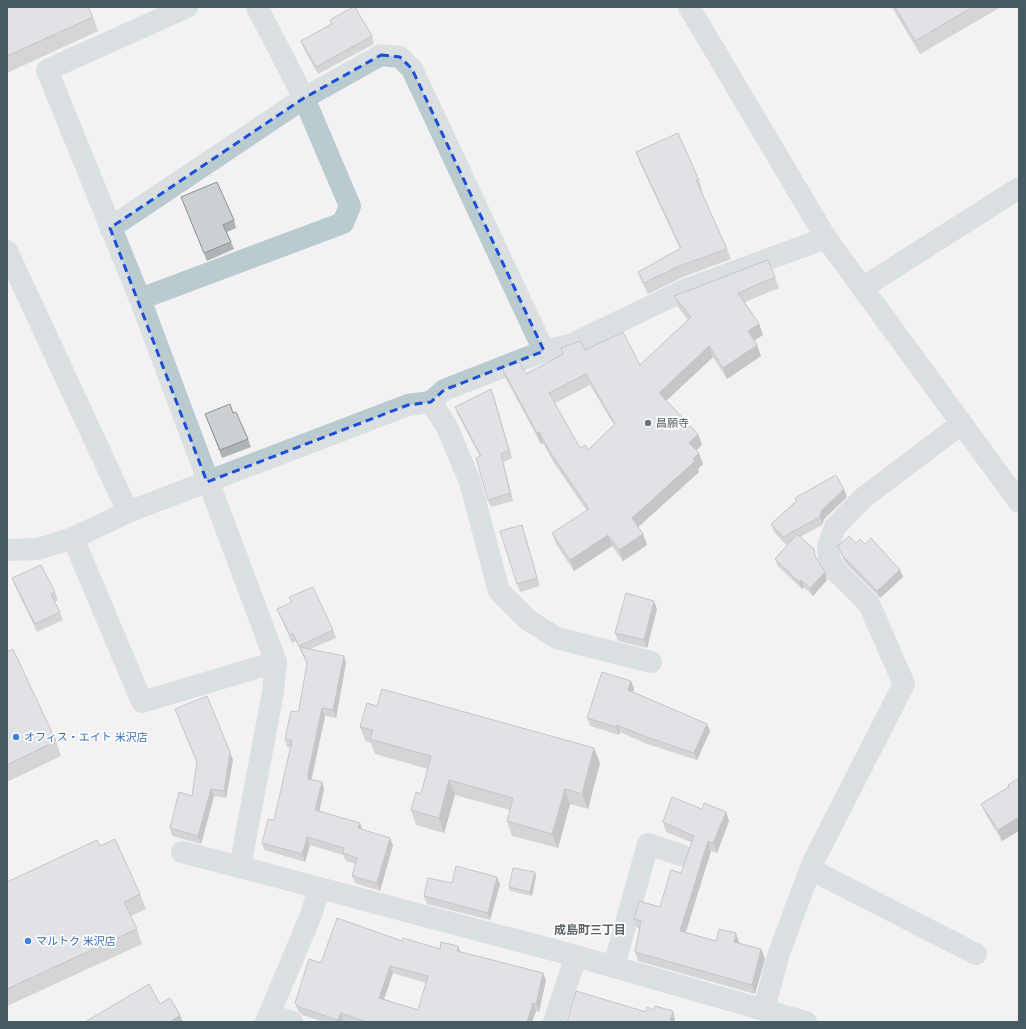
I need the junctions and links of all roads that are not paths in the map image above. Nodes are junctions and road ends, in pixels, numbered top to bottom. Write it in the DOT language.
graph roads {
  1 [pos="188,7"];
  2 [pos="257,7"];
  3 [pos="689,7"];
  4 [pos="304,98"];
  5 [pos="1019,188"];
  6 [pos="110,228"];
  7 [pos="826,238"];
  8 [pos="7,250"];
  9 [pos="862,288"];
  10 [pos="140,299"];
  11 [pos="544,351"];
  12 [pos="431,402"];
  13 [pos="962,424"];
  14 [pos="207,482"];
  15 [pos="1019,502"];
  16 [pos="128,512"];
  17 [pos="73,538"];
  18 [pos="7,550"];
  19 [pos="276,662"];
  20 [pos="651,662"];
  21 [pos="182,852"];
  22 [pos="681,856"];
  23 [pos="240,867"];
  24 [pos="810,870"];
  25 [pos="320,888"];
  26 [pos="976,954"];
  27 [pos="576,956"];
  28 [pos="614,966"];
  29 [pos="764,1009"];
  30 [pos="268,1018"];
  31 [pos="292,1022"];
  32 [pos="554,1022"];
  33 [pos="806,1022"];
  1 -- 6 [label="street"];
  2 -- 4 [label="street"];
  3 -- 7 [label="street"];
  4 -- 6 [label="street"];
  4 -- 10 [label="street"];
  4 -- 11 [label="street"];
  5 -- 9 [label="street"];
  6 -- 10 [label="street"];
  7 -- 9 [label="street"];
  7 -- 11 [label="street"];
  8 -- 16 [label="street"];
  9 -- 13 [label="street"];
  10 -- 14 [label="street"];
  11 -- 12 [label="street"];
  12 -- 14 [label="street"];
  12 -- 20 [label="street"];
  13 -- 15 [label="street"];
  13 -- 24 [label="street"];
  14 -- 16 [label="street"];
  14 -- 19 [label="street"];
  16 -- 17 [label="street"];
  17 -- 18 [label="street"];
  17 -- 19 [label="street"];
  19 -- 23 [label="street"];
  21 -- 23 [label="street"];
  22 -- 28 [label="street"];
  23 -- 25 [label="street"];
  24 -- 26 [label="street"];
  24 -- 29 [label="street"];
  25 -- 27 [label="street"];
  25 -- 30 [label="street"];
  27 -- 28 [label="street"];
  27 -- 32 [label="street"];
  28 -- 29 [label="street"];
  29 -- 33 [label="street"];
  30 -- 31 [label="street"];
}
